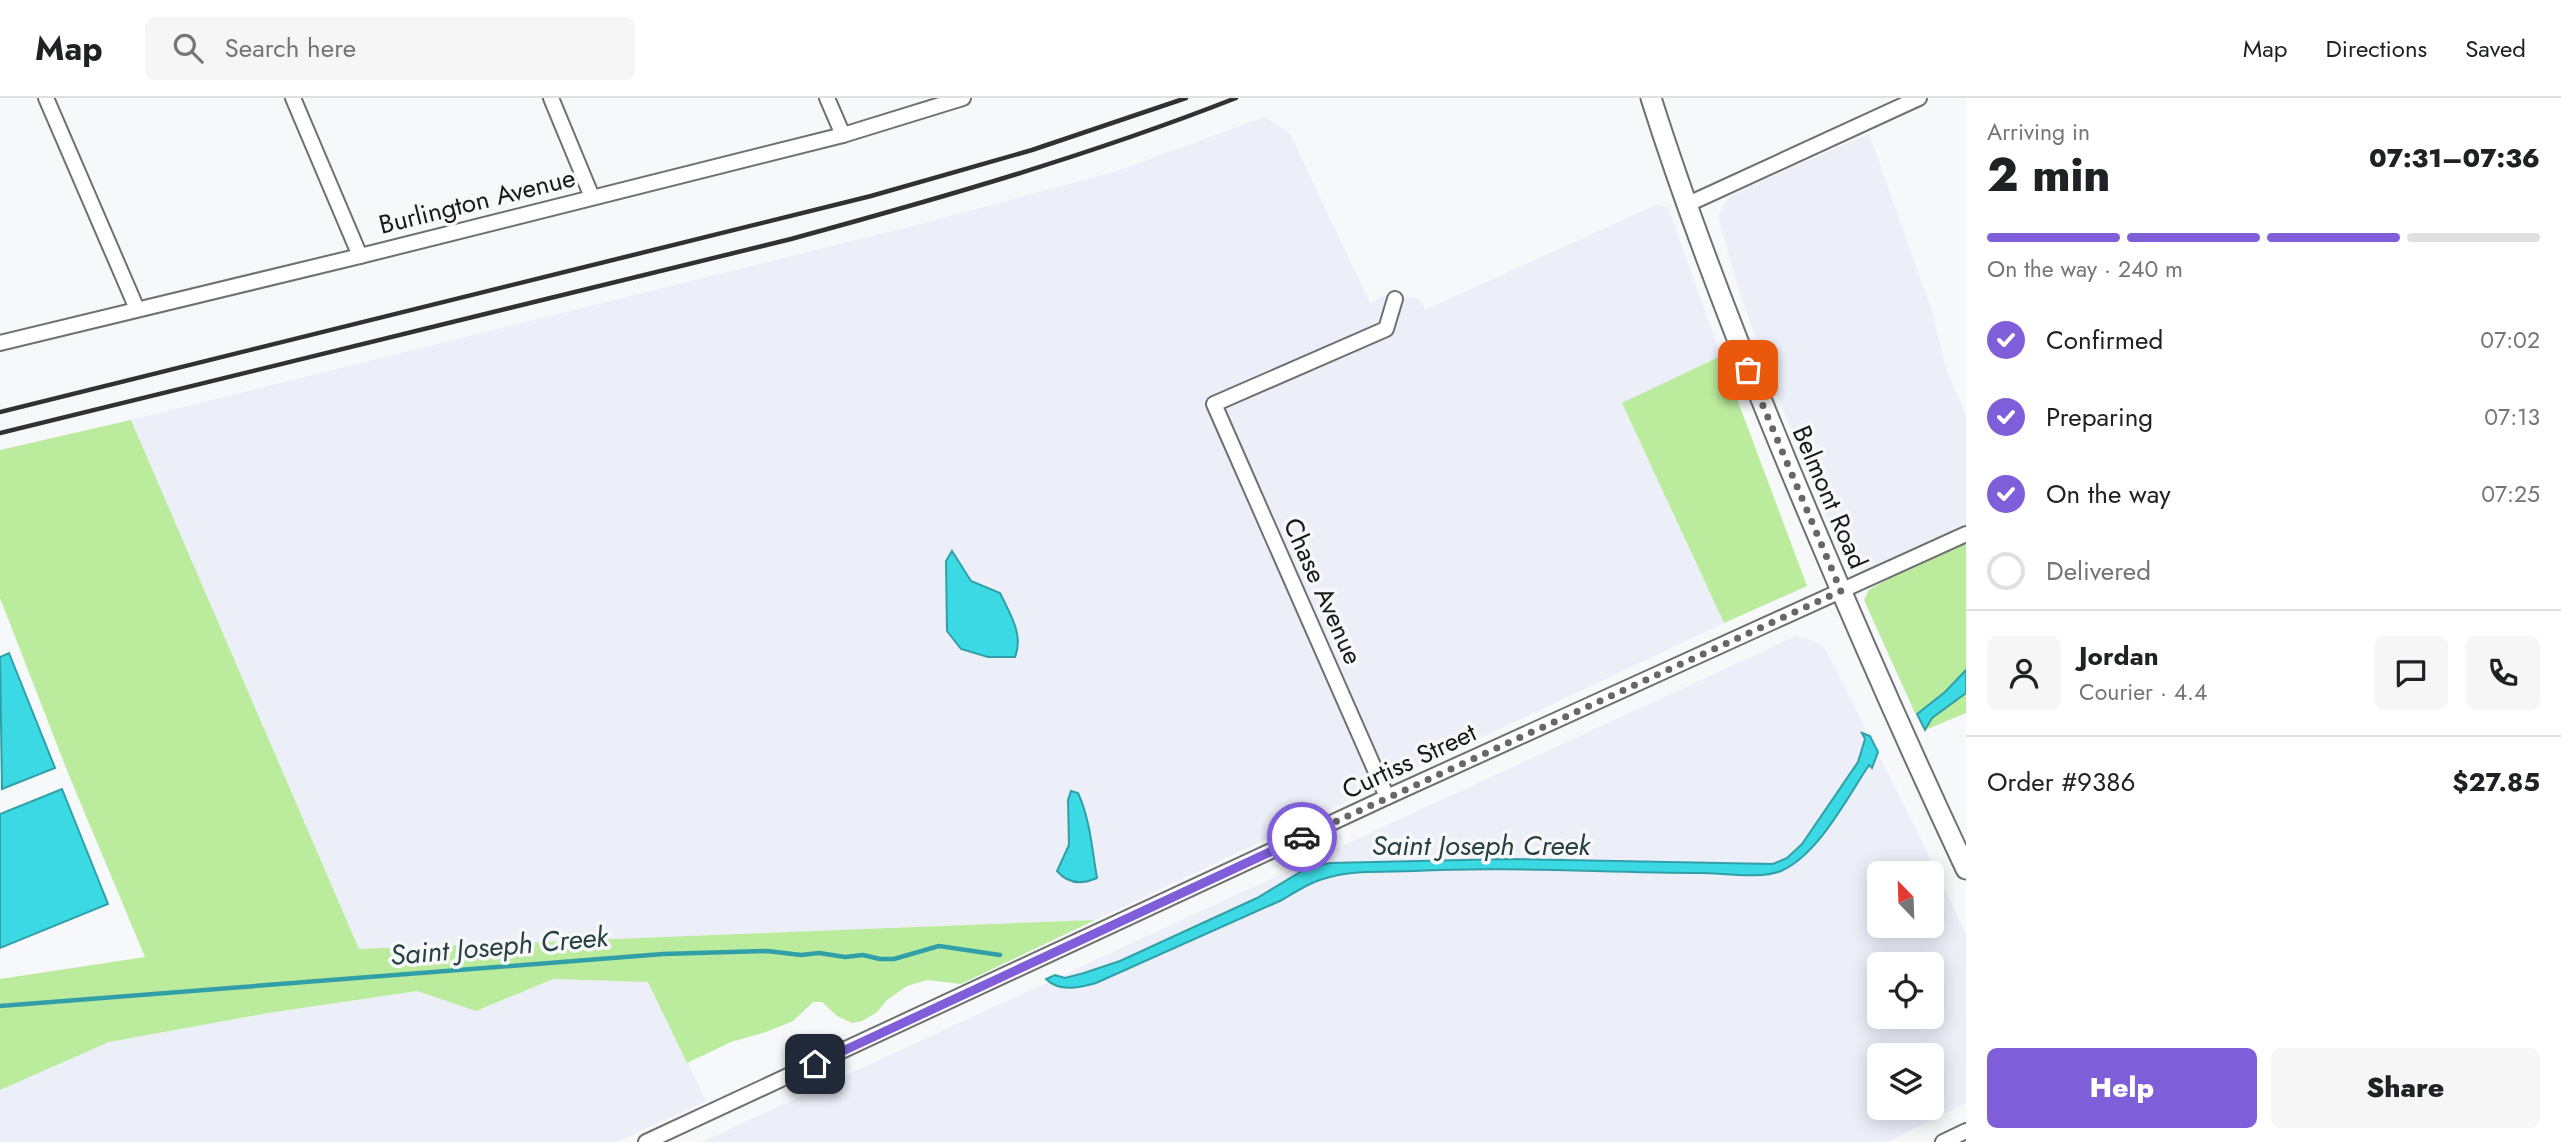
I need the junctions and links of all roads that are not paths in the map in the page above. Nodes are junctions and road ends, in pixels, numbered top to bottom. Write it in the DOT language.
graph roads {
  1 [pos="46,98"];
  2 [pos="293,98"];
  3 [pos="551,98"];
  4 [pos="827,98"];
  5 [pos="963,98"];
  6 [pos="1651,98"];
  7 [pos="1919,98"];
  8 [pos="843,135"];
  9 [pos="592,197"];
  10 [pos="1686,205"];
  11 [pos="360,256"];
  12 [pos="1395,299"];
  13 [pos="137,309"];
  14 [pos="0,343"];
  15 [pos="1966,534"];
  16 [pos="1841,591"];
  17 [pos="1387,797"];
  18 [pos="1966,869"];
  19 [pos="1966,1131"];
  20 [pos="646,1142"];
  21 [pos="1943,1142"];
  1 -- 13 [label="street"];
  2 -- 11 [label="street"];
  3 -- 9 [label="street"];
  4 -- 8 [label="street"];
  5 -- 8 [label="street, Burlington Avenue"];
  6 -- 10 [label="main road, Belmont Road"];
  7 -- 10 [label="street"];
  8 -- 9 [label="street, Burlington Avenue"];
  9 -- 11 [label="street, Burlington Avenue"];
  10 -- 16 [label="main road, Belmont Road"];
  11 -- 13 [label="street, Burlington Avenue"];
  12 -- 17 [label="street, Chase Avenue"];
  13 -- 14 [label="street, Burlington Avenue"];
  15 -- 16 [label="street, Curtiss Street"];
  16 -- 17 [label="street, Curtiss Street"];
  16 -- 18 [label="main road, Belmont Road"];
  17 -- 20 [label="street, Curtiss Street"];
  19 -- 21 [label="street"];
}
